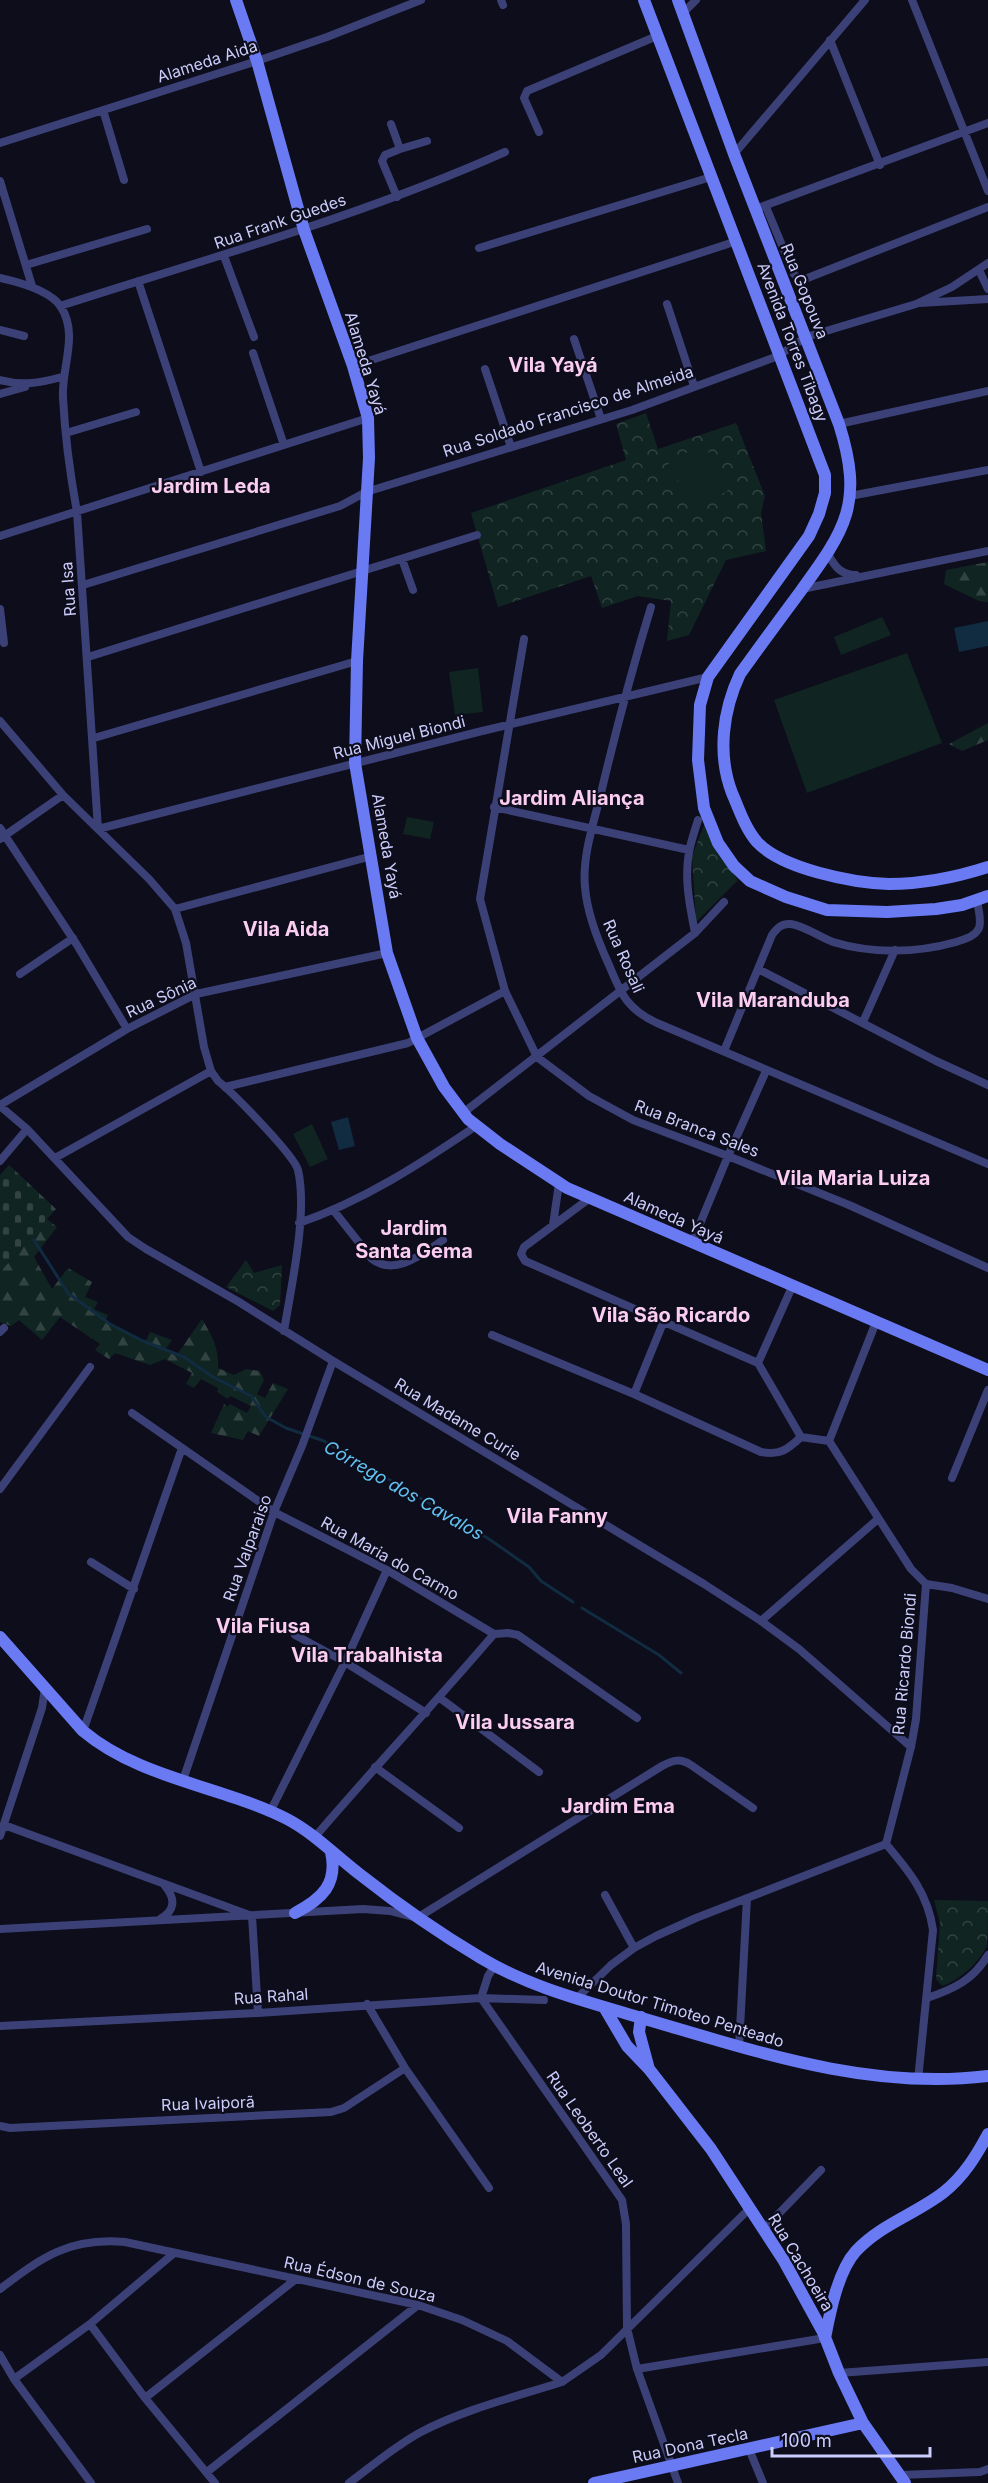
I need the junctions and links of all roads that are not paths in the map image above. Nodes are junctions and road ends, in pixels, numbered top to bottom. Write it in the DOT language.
graph roads {
  1 [pos="236,0"];
  2 [pos="421,0"];
  3 [pos="644,0"];
  4 [pos="678,0"];
  5 [pos="696,0"];
  6 [pos="866,0"];
  7 [pos="912,0"];
  8 [pos="683,13"];
  9 [pos="657,36"];
  10 [pos="830,40"];
  11 [pos="257,61"];
  12 [pos="103,110"];
  13 [pos="988,123"];
  14 [pos="391,124"];
  15 [pos="539,132"];
  16 [pos="964,132"];
  17 [pos="427,141"];
  18 [pos="0,143"];
  19 [pos="400,149"];
  20 [pos="505,152"];
  21 [pos="734,154"];
  22 [pos="880,165"];
  23 [pos="711,177"];
  24 [pos="124,180"];
  25 [pos="0,181"];
  26 [pos="988,191"];
  27 [pos="397,197"];
  28 [pos="760,207"];
  29 [pos="988,207"];
  30 [pos="147,229"];
  31 [pos="304,230"];
  32 [pos="737,241"];
  33 [pos="479,248"];
  34 [pos="224,256"];
  35 [pos="988,263"];
  36 [pos="26,265"];
  37 [pos="979,270"];
  38 [pos="0,278"];
  39 [pos="138,281"];
  40 [pos="32,286"];
  41 [pos="988,289"];
  42 [pos="988,299"];
  43 [pos="668,304"];
  44 [pos="916,304"];
  45 [pos="60,306"];
  46 [pos="0,330"];
  47 [pos="24,336"];
  48 [pos="254,337"];
  49 [pos="806,338"];
  50 [pos="574,339"];
  51 [pos="253,353"];
  52 [pos="778,356"];
  53 [pos="353,366"];
  54 [pos="485,369"];
  55 [pos="62,377"];
  56 [pos="0,380"];
  57 [pos="33,384"];
  58 [pos="694,386"];
  59 [pos="988,391"];
  60 [pos="0,394"];
  61 [pos="136,412"];
  62 [pos="368,418"];
  63 [pos="601,419"];
  64 [pos="839,424"];
  65 [pos="66,433"];
  66 [pos="284,446"];
  67 [pos="511,447"];
  68 [pos="988,470"];
  69 [pos="201,472"];
  70 [pos="366,492"];
  71 [pos="850,496"];
  72 [pos="77,512"];
  73 [pos="477,535"];
  74 [pos="0,536"];
  75 [pos="988,551"];
  76 [pos="828,554"];
  77 [pos="402,559"];
  78 [pos="361,570"];
  79 [pos="868,576"];
  80 [pos="83,585"];
  81 [pos="802,589"];
  82 [pos="413,591"];
  83 [pos="651,607"];
  84 [pos="0,609"];
  85 [pos="524,639"];
  86 [pos="4,643"];
  87 [pos="88,657"];
  88 [pos="357,661"];
  89 [pos="708,677"];
  90 [pos="624,696"];
  91 [pos="0,721"];
  92 [pos="510,724"];
  93 [pos="94,738"];
  94 [pos="356,763"];
  95 [pos="63,795"];
  96 [pos="494,807"];
  97 [pos="698,820"];
  98 [pos="592,828"];
  99 [pos="98,829"];
  100 [pos="2,835"];
  101 [pos="689,850"];
  102 [pos="372,856"];
  103 [pos="988,867"];
  104 [pos="983,898"];
  105 [pos="724,902"];
  106 [pos="175,909"];
  107 [pos="695,933"];
  108 [pos="73,938"];
  109 [pos="895,950"];
  110 [pos="387,953"];
  111 [pos="758,969"];
  112 [pos="20,974"];
  113 [pos="505,991"];
  114 [pos="620,993"];
  115 [pos="196,994"];
  116 [pos="863,1022"];
  117 [pos="126,1029"];
  118 [pos="417,1038"];
  119 [pos="724,1051"];
  120 [pos="537,1058"];
  121 [pos="211,1071"];
  122 [pos="766,1071"];
  123 [pos="988,1085"];
  124 [pos="225,1087"];
  125 [pos="0,1106"];
  126 [pos="463,1113"];
  127 [pos="476,1126"];
  128 [pos="27,1129"];
  129 [pos="728,1155"];
  130 [pos="56,1158"];
  131 [pos="0,1161"];
  132 [pos="988,1164"];
  133 [pos="559,1183"];
  134 [pos="590,1198"];
  135 [pos="334,1211"];
  136 [pos="299,1223"];
  137 [pos="553,1225"];
  138 [pos="443,1240"];
  139 [pos="692,1243"];
  140 [pos="988,1268"];
  141 [pos="792,1287"];
  142 [pos="876,1322"];
  143 [pos="663,1323"];
  144 [pos="284,1331"];
  145 [pos="492,1335"];
  146 [pos="333,1361"];
  147 [pos="758,1363"];
  148 [pos="90,1367"];
  149 [pos="988,1370"];
  150 [pos="988,1390"];
  151 [pos="634,1394"];
  152 [pos="132,1413"];
  153 [pos="801,1437"];
  154 [pos="829,1441"];
  155 [pos="182,1448"];
  156 [pos="951,1478"];
  157 [pos="0,1489"];
  158 [pos="274,1512"];
  159 [pos="878,1519"];
  160 [pos="91,1562"];
  161 [pos="387,1570"];
  162 [pos="926,1584"];
  163 [pos="134,1589"];
  164 [pos="988,1599"];
  165 [pos="761,1621"];
  166 [pos="494,1634"];
  167 [pos="294,1635"];
  168 [pos="0,1637"];
  169 [pos="345,1662"];
  170 [pos="45,1688"];
  171 [pos="440,1698"];
  172 [pos="426,1713"];
  173 [pos="637,1718"];
  174 [pos="83,1731"];
  175 [pos="911,1747"];
  176 [pos="375,1767"];
  177 [pos="539,1772"];
  178 [pos="183,1780"];
  179 [pos="753,1808"];
  180 [pos="270,1812"];
  181 [pos="4,1826"];
  182 [pos="459,1828"];
  183 [pos="0,1836"];
  184 [pos="314,1838"];
  185 [pos="886,1844"];
  186 [pos="332,1852"];
  187 [pos="165,1886"];
  188 [pos="605,1895"];
  189 [pos="747,1898"];
  190 [pos="295,1913"];
  191 [pos="252,1916"];
  192 [pos="417,1918"];
  193 [pos="157,1921"];
  194 [pos="0,1927"];
  195 [pos="634,1948"];
  196 [pos="988,1955"];
  197 [pos="489,1967"];
  198 [pos="481,1998"];
  199 [pos="577,1998"];
  200 [pos="927,1998"];
  201 [pos="544,2000"];
  202 [pos="367,2004"];
  203 [pos="604,2007"];
  204 [pos="258,2013"];
  205 [pos="641,2017"];
  206 [pos="0,2026"];
  207 [pos="739,2048"];
  208 [pos="405,2068"];
  209 [pos="649,2069"];
  210 [pos="988,2076"];
  211 [pos="918,2080"];
  212 [pos="0,2126"];
  213 [pos="988,2134"];
  214 [pos="821,2170"];
  215 [pos="489,2188"];
  216 [pos="749,2209"];
  217 [pos="763,2230"];
  218 [pos="173,2254"];
  219 [pos="296,2279"];
  220 [pos="0,2289"];
  221 [pos="418,2305"];
  222 [pos="90,2324"];
  223 [pos="627,2328"];
  224 [pos="825,2338"];
  225 [pos="0,2355"];
  226 [pos="988,2362"];
  227 [pos="638,2369"];
  228 [pos="839,2373"];
  229 [pos="14,2379"];
  230 [pos="562,2382"];
  231 [pos="145,2398"];
  232 [pos="863,2423"];
  233 [pos="749,2449"];
  234 [pos="671,2465"];
  235 [pos="988,2469"];
  236 [pos="207,2472"];
  237 [pos="903,2479"];
  238 [pos="91,2483"];
  239 [pos="215,2483"];
  240 [pos="349,2483"];
  241 [pos="594,2483"];
  242 [pos="678,2483"];
  243 [pos="762,2483"];
  1 -- 11 [label="main road, Alameda Yayá"];
  2 -- 11 [label="street, Alameda Aida"];
  3 -- 9 [label="main road, Avenida Torres Tibagy"];
  4 -- 8 [label="main road, Rua Gopouva"];
  5 -- 8 [label="street"];
  6 -- 10 [label="street"];
  7 -- 16 [label="street"];
  8 -- 21 [label="main road, Rua Gopouva"];
  9 -- 15 [label="street"];
  9 -- 23 [label="main road, Avenida Torres Tibagy"];
  10 -- 21 [label="street"];
  10 -- 22 [label="street"];
  11 -- 12 [label="street, Alameda Aida"];
  11 -- 31 [label="main road, Alameda Yayá"];
  12 -- 18 [label="street, Alameda Aida"];
  12 -- 24 [label="street"];
  13 -- 16 [label="street"];
  14 -- 19 [label="street"];
  16 -- 22 [label="street"];
  16 -- 26 [label="street"];
  17 -- 19 [label="street"];
  19 -- 27 [label="street"];
  20 -- 27 [label="street, Rua Frank Guedes"];
  21 -- 28 [label="main road, Rua Gopouva"];
  22 -- 28 [label="street"];
  23 -- 32 [label="main road, Avenida Torres Tibagy"];
  23 -- 33 [label="street"];
  25 -- 36 [label="street"];
  27 -- 31 [label="street, Rua Frank Guedes"];
  28 -- 29 [label="street"];
  28 -- 49 [label="main road, Rua Gopouva"];
  30 -- 36 [label="street"];
  31 -- 34 [label="street, Rua Frank Guedes"];
  31 -- 53 [label="main road, Alameda Yayá"];
  32 -- 52 [label="main road, Avenida Torres Tibagy"];
  32 -- 53 [label="street"];
  34 -- 39 [label="street, Rua Frank Guedes"];
  34 -- 48 [label="street"];
  35 -- 37 [label="street"];
  36 -- 40 [label="street"];
  37 -- 41 [label="street"];
  37 -- 44 [label="street"];
  38 -- 40 [label="street"];
  39 -- 45 [label="street, Rua Frank Guedes"];
  39 -- 69 [label="street"];
  40 -- 45 [label="street"];
  42 -- 44 [label="street"];
  43 -- 58 [label="street"];
  44 -- 49 [label="street, Rua Soldado Francisco de Almeida"];
  45 -- 55 [label="street, Rua Isa"];
  46 -- 47 [label="street"];
  49 -- 52 [label="street, Rua Soldado Francisco de Almeida"];
  49 -- 64 [label="main road, Rua Gopouva"];
  50 -- 63 [label="street"];
  51 -- 66 [label="street"];
  52 -- 58 [label="street, Rua Soldado Francisco de Almeida"];
  52 -- 89 [label="main road, Avenida Torres Tibagy"];
  53 -- 62 [label="main road, Alameda Yayá"];
  54 -- 67 [label="street"];
  55 -- 57 [label="street"];
  55 -- 65 [label="street, Rua Isa"];
  56 -- 57 [label="street"];
  57 -- 60 [label="street"];
  58 -- 63 [label="street, Rua Soldado Francisco de Almeida"];
  59 -- 64 [label="street"];
  61 -- 65 [label="street"];
  62 -- 66 [label="street"];
  62 -- 70 [label="main road, Alameda Yayá"];
  63 -- 67 [label="street, Rua Soldado Francisco de Almeida"];
  64 -- 71 [label="main road, Rua Gopouva"];
  65 -- 72 [label="street, Rua Isa"];
  66 -- 69 [label="street"];
  67 -- 70 [label="street, Rua Soldado Francisco de Almeida"];
  68 -- 71 [label="street"];
  69 -- 72 [label="street"];
  70 -- 78 [label="main road, Alameda Yayá"];
  70 -- 80 [label="street, Rua Soldado Francisco de Almeida"];
  71 -- 76 [label="main road, Rua Gopouva"];
  72 -- 74 [label="street"];
  72 -- 80 [label="street, Rua Isa"];
  73 -- 77 [label="street"];
  75 -- 79 [label="street"];
  76 -- 79 [label="street"];
  76 -- 81 [label="main road, Rua Gopouva"];
  77 -- 78 [label="street"];
  77 -- 82 [label="street"];
  78 -- 87 [label="street"];
  78 -- 88 [label="main road, Alameda Yayá"];
  79 -- 81 [label="street"];
  80 -- 87 [label="street, Rua Isa"];
  81 -- 103 [label="main road, Rua Gopouva"];
  83 -- 90 [label="street, Rua Rosali"];
  84 -- 86 [label="street"];
  85 -- 92 [label="street"];
  87 -- 93 [label="street, Rua Isa"];
  88 -- 93 [label="street"];
  88 -- 94 [label="main road, Alameda Yayá"];
  89 -- 90 [label="street, Rua Miguel Biondi"];
  89 -- 104 [label="main road, Avenida Torres Tibagy"];
  90 -- 92 [label="street, Rua Miguel Biondi"];
  90 -- 98 [label="street, Rua Rosali"];
  91 -- 95 [label="street"];
  92 -- 94 [label="street, Rua Miguel Biondi"];
  92 -- 96 [label="street"];
  93 -- 99 [label="street, Rua Isa"];
  94 -- 99 [label="street, Rua Miguel Biondi"];
  94 -- 102 [label="main road, Alameda Yayá"];
  95 -- 99 [label="street"];
  95 -- 100 [label="street"];
  96 -- 98 [label="street"];
  96 -- 113 [label="street"];
  97 -- 101 [label="street"];
  98 -- 101 [label="street"];
  98 -- 114 [label="street, Rua Rosali"];
  99 -- 106 [label="street"];
  100 -- 108 [label="street"];
  101 -- 107 [label="street"];
  102 -- 106 [label="street"];
  102 -- 110 [label="main road, Alameda Yayá"];
  104 -- 109 [label="street"];
  105 -- 107 [label="street"];
  106 -- 115 [label="street"];
  107 -- 114 [label="street"];
  108 -- 112 [label="street"];
  108 -- 117 [label="street"];
  109 -- 111 [label="street"];
  109 -- 116 [label="street"];
  110 -- 115 [label="street, Rua Sônia"];
  110 -- 118 [label="main road, Alameda Yayá"];
  111 -- 116 [label="street"];
  111 -- 119 [label="street"];
  113 -- 118 [label="street"];
  113 -- 120 [label="street"];
  114 -- 119 [label="street, Rua Rosali"];
  114 -- 120 [label="street"];
  115 -- 117 [label="street, Rua Sônia"];
  115 -- 121 [label="street"];
  116 -- 123 [label="street"];
  117 -- 125 [label="street, Rua Sônia"];
  118 -- 124 [label="street"];
  118 -- 126 [label="main road, Alameda Yayá"];
  119 -- 122 [label="street, Rua Rosali"];
  120 -- 126 [label="street"];
  120 -- 129 [label="street, Rua Branca Sales"];
  121 -- 124 [label="street"];
  121 -- 130 [label="street"];
  122 -- 129 [label="street"];
  122 -- 132 [label="street, Rua Rosali"];
  124 -- 136 [label="street"];
  125 -- 128 [label="street, Rua Madame Curie"];
  126 -- 127 [label="main road, Alameda Yayá"];
  127 -- 133 [label="main road, Alameda Yayá"];
  127 -- 135 [label="street"];
  128 -- 130 [label="street, Rua Madame Curie"];
  128 -- 131 [label="street"];
  129 -- 139 [label="street"];
  129 -- 140 [label="street, Rua Branca Sales"];
  130 -- 144 [label="street, Rua Madame Curie"];
  133 -- 134 [label="main road, Alameda Yayá"];
  133 -- 137 [label="street"];
  134 -- 137 [label="street"];
  134 -- 139 [label="main road, Alameda Yayá"];
  135 -- 136 [label="street"];
  135 -- 138 [label="street"];
  136 -- 144 [label="street"];
  137 -- 143 [label="street"];
  139 -- 141 [label="main road, Alameda Yayá"];
  141 -- 142 [label="main road, Alameda Yayá"];
  141 -- 147 [label="street"];
  142 -- 149 [label="main road, Alameda Yayá"];
  142 -- 154 [label="street"];
  143 -- 147 [label="street"];
  143 -- 151 [label="street"];
  144 -- 146 [label="street, Rua Madame Curie"];
  145 -- 151 [label="street"];
  146 -- 158 [label="street, Rua Valparaiso"];
  146 -- 165 [label="street, Rua Madame Curie"];
  147 -- 153 [label="street"];
  148 -- 157 [label="street"];
  150 -- 156 [label="street"];
  151 -- 153 [label="street"];
  152 -- 155 [label="street, Rua Maria do Carmo"];
  153 -- 154 [label="street"];
  154 -- 159 [label="street, Rua Ricardo Biondi"];
  155 -- 158 [label="street, Rua Maria do Carmo"];
  155 -- 163 [label="street"];
  158 -- 161 [label="street, Rua Maria do Carmo"];
  158 -- 178 [label="street, Rua Valparaiso"];
  159 -- 162 [label="street, Rua Ricardo Biondi"];
  159 -- 165 [label="street"];
  160 -- 163 [label="street"];
  161 -- 166 [label="street, Rua Maria do Carmo"];
  161 -- 169 [label="street"];
  162 -- 164 [label="street"];
  162 -- 175 [label="street, Rua Ricardo Biondi"];
  163 -- 174 [label="street"];
  165 -- 175 [label="street, Rua Madame Curie"];
  166 -- 171 [label="street"];
  166 -- 173 [label="street, Rua Maria do Carmo"];
  167 -- 169 [label="street"];
  168 -- 170 [label="main road, Avenida Doutor Timoteo Penteado"];
  169 -- 172 [label="street"];
  169 -- 180 [label="street"];
  170 -- 174 [label="main road, Avenida Doutor Timoteo Penteado"];
  170 -- 181 [label="street"];
  171 -- 172 [label="street"];
  171 -- 177 [label="street"];
  172 -- 176 [label="street"];
  174 -- 178 [label="main road, Avenida Doutor Timoteo Penteado"];
  175 -- 185 [label="street, Rua Ricardo Biondi"];
  176 -- 182 [label="street"];
  176 -- 184 [label="street"];
  178 -- 180 [label="main road, Avenida Doutor Timoteo Penteado"];
  179 -- 192 [label="street"];
  180 -- 184 [label="main road, Avenida Doutor Timoteo Penteado"];
  181 -- 183 [label="street"];
  181 -- 187 [label="street"];
  184 -- 186 [label="main road, Avenida Doutor Timoteo Penteado"];
  185 -- 189 [label="street"];
  185 -- 200 [label="street"];
  186 -- 190 [label="main road"];
  186 -- 192 [label="main road, Avenida Doutor Timoteo Penteado"];
  187 -- 191 [label="street"];
  187 -- 193 [label="street"];
  188 -- 195 [label="street"];
  189 -- 195 [label="street"];
  189 -- 207 [label="street"];
  190 -- 191 [label="street"];
  190 -- 192 [label="street"];
  191 -- 193 [label="street"];
  191 -- 204 [label="street"];
  192 -- 197 [label="main road, Avenida Doutor Timoteo Penteado"];
  193 -- 194 [label="street"];
  195 -- 199 [label="street"];
  196 -- 200 [label="street"];
  197 -- 198 [label="street"];
  197 -- 199 [label="main road, Avenida Doutor Timoteo Penteado"];
  198 -- 201 [label="street, Rua Rahal"];
  198 -- 202 [label="street, Rua Rahal"];
  198 -- 223 [label="street, Rua Leoberto Leal"];
  199 -- 203 [label="main road, Avenida Doutor Timoteo Penteado"];
  200 -- 211 [label="street"];
  202 -- 204 [label="street, Rua Rahal"];
  202 -- 208 [label="street"];
  203 -- 205 [label="main road, Avenida Doutor Timoteo Penteado"];
  203 -- 209 [label="main road, Rua Cachoeira"];
  204 -- 206 [label="street, Rua Rahal"];
  205 -- 207 [label="main road, Avenida Doutor Timoteo Penteado"];
  205 -- 209 [label="main road, Rua Cachoeira"];
  207 -- 211 [label="main road, Avenida Doutor Timoteo Penteado"];
  208 -- 212 [label="street, Rua Ivaiporã"];
  208 -- 215 [label="street"];
  209 -- 216 [label="main road, Rua Cachoeira"];
  210 -- 211 [label="main road, Avenida Doutor Timoteo Penteado"];
  213 -- 224 [label="main road"];
  214 -- 217 [label="street"];
  216 -- 217 [label="main road, Rua Cachoeira"];
  216 -- 223 [label="street"];
  217 -- 224 [label="main road, Rua Cachoeira"];
  218 -- 219 [label="street, Rua Édson de Souza"];
  218 -- 220 [label="street, Rua Édson de Souza"];
  218 -- 222 [label="street"];
  219 -- 221 [label="street, Rua Édson de Souza"];
  219 -- 231 [label="street"];
  221 -- 230 [label="street, Rua Édson de Souza"];
  221 -- 236 [label="street"];
  222 -- 229 [label="street"];
  222 -- 231 [label="street"];
  223 -- 227 [label="street, Rua Leoberto Leal"];
  223 -- 230 [label="street"];
  224 -- 227 [label="street"];
  224 -- 228 [label="main road, Rua Cachoeira"];
  225 -- 229 [label="street"];
  226 -- 228 [label="street"];
  227 -- 234 [label="street, Rua Leoberto Leal"];
  228 -- 232 [label="main road, Rua Cachoeira"];
  229 -- 238 [label="street"];
  230 -- 240 [label="street"];
  231 -- 236 [label="street"];
  232 -- 233 [label="main road, Rua Dona Tecla"];
  232 -- 237 [label="main road, Rua Cachoeira"];
  233 -- 234 [label="main road, Rua Dona Tecla"];
  233 -- 243 [label="street"];
  234 -- 241 [label="main road, Rua Dona Tecla"];
  234 -- 242 [label="street, Rua Leoberto Leal"];
  235 -- 237 [label="street"];
  236 -- 239 [label="street"];
}
